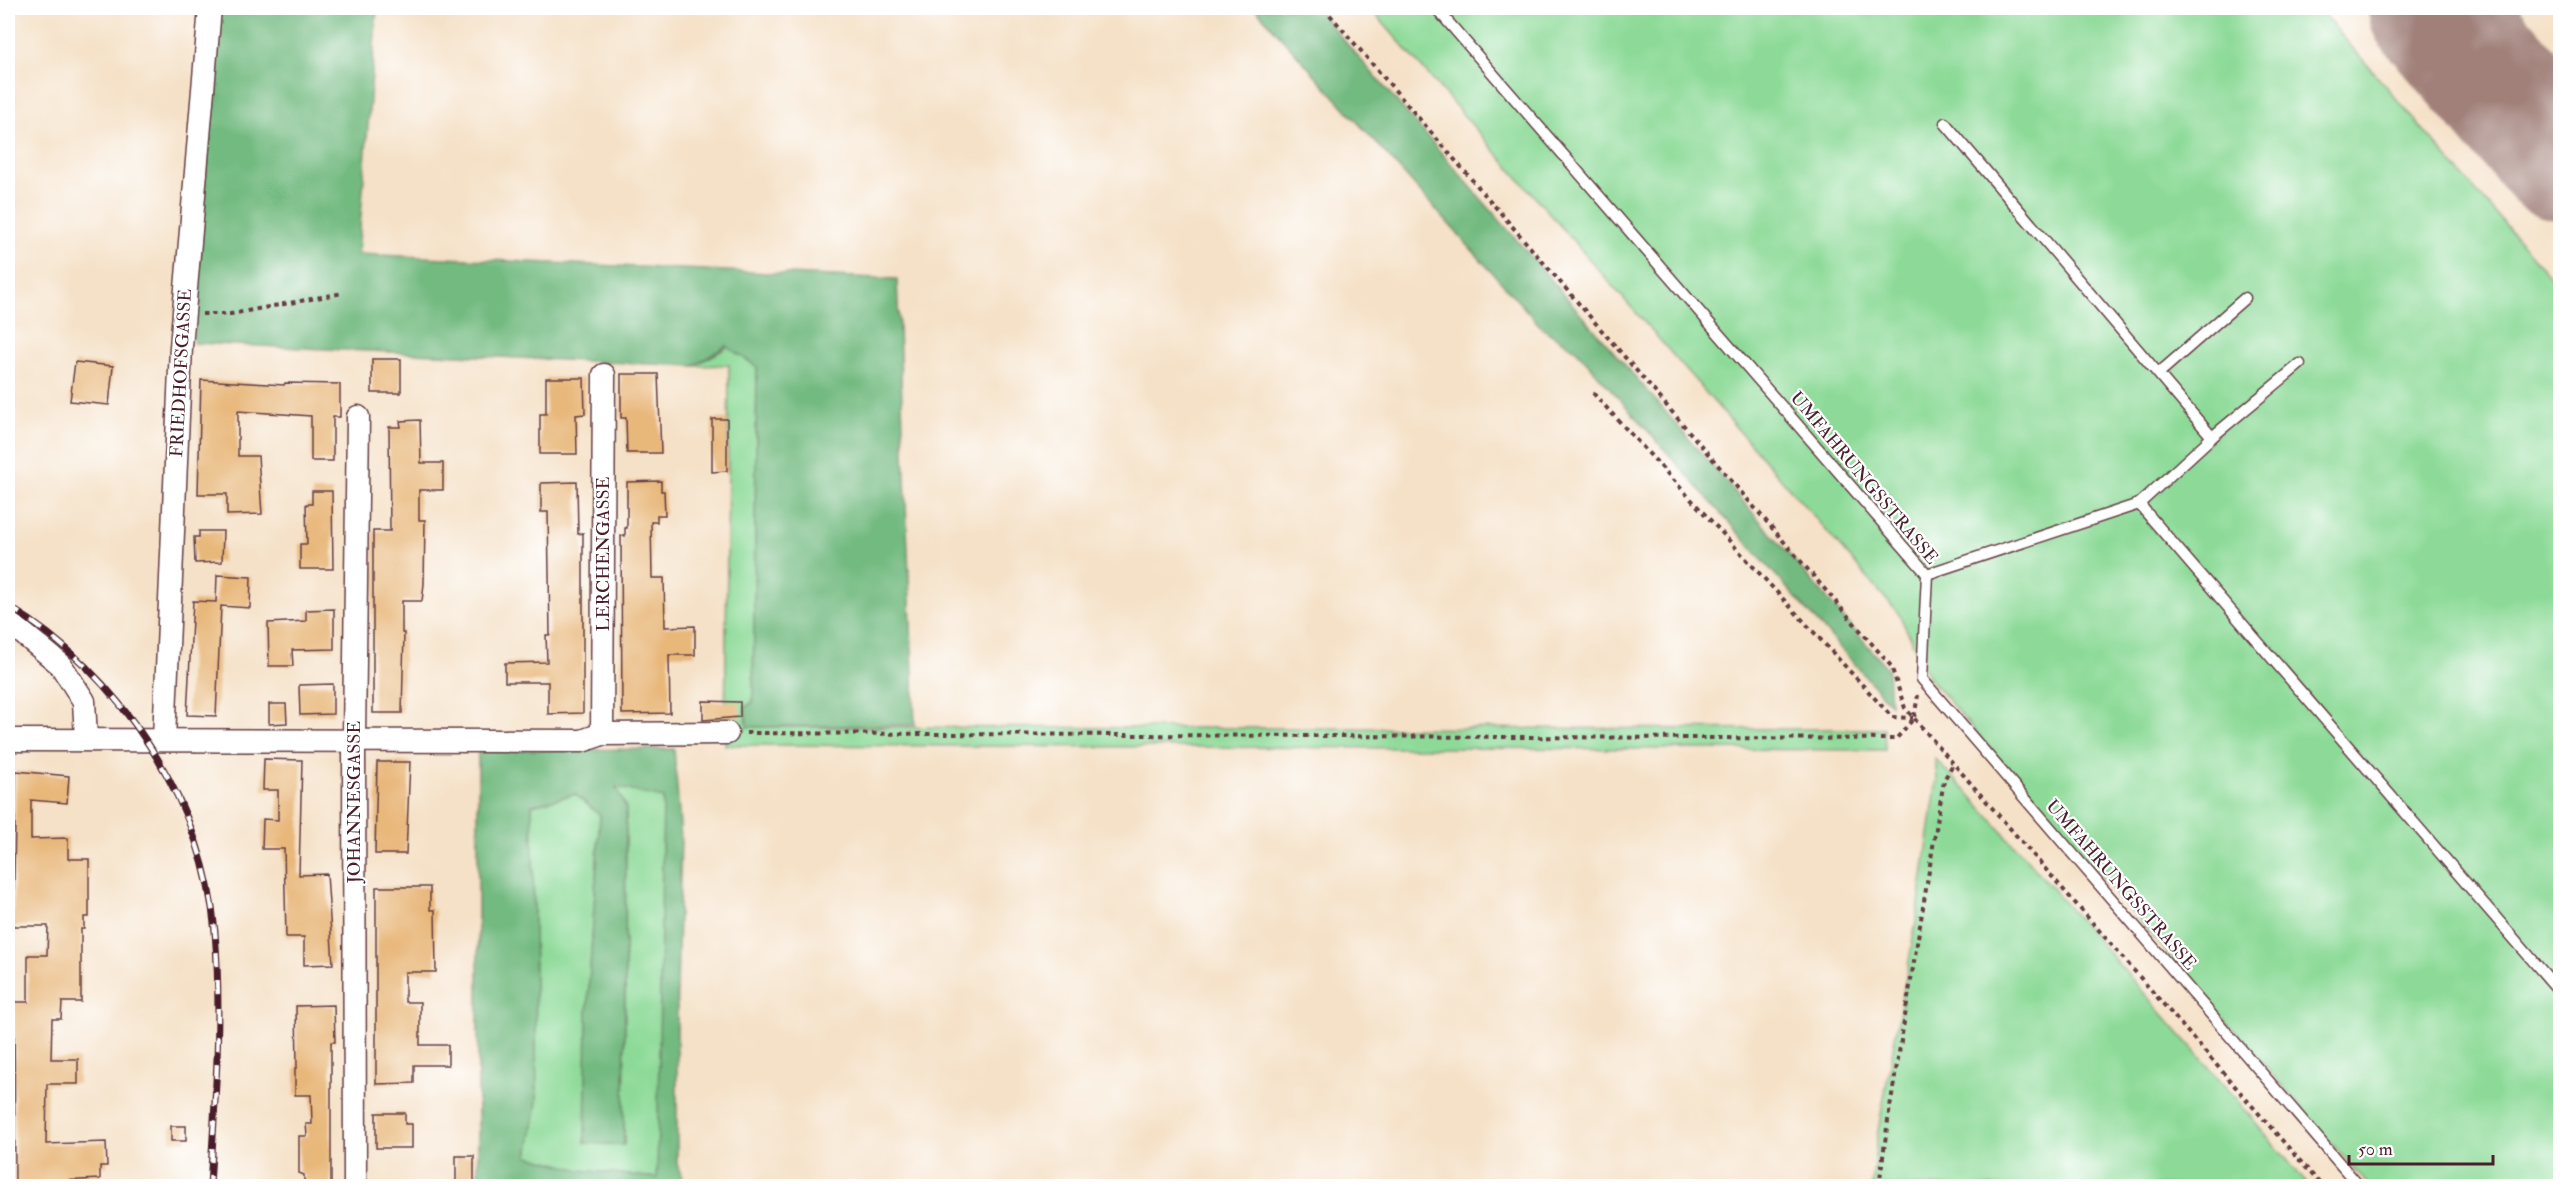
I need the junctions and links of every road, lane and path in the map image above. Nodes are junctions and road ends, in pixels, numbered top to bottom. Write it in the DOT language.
graph roads {
  1 [pos="210,8"];
  2 [pos="1324,8"];
  3 [pos="1436,8"];
  4 [pos="1945,123"];
  5 [pos="343,293"];
  6 [pos="2244,298"];
  7 [pos="183,313"];
  8 [pos="2300,364"];
  9 [pos="2159,373"];
  10 [pos="604,375"];
  11 [pos="1593,393"];
  12 [pos="358,417"];
  13 [pos="2212,437"];
  14 [pos="2139,504"];
  15 [pos="1927,573"];
  16 [pos="8,621"];
  17 [pos="1914,718"];
  18 [pos="727,733"];
  19 [pos="602,734"];
  20 [pos="164,739"];
  21 [pos="354,739"];
  22 [pos="8,740"];
  23 [pos="86,740"];
  24 [pos="1953,764"];
  25 [pos="2560,992"];
  26 [pos="355,1186"];
  27 [pos="1879,1186"];
  28 [pos="2322,1186"];
  29 [pos="2359,1186"];
  1 -- 7 [label="street, FRIEDHOFSGASSE"];
  2 -- 17 [label="path"];
  3 -- 15 [label="lane, UMFAHRUNGSSTRASSE"];
  4 -- 9 [label="lane"];
  5 -- 7 [label="path"];
  6 -- 9 [label="lane"];
  7 -- 20 [label="street, FRIEDHOFSGASSE"];
  8 -- 13 [label="lane"];
  9 -- 13 [label="lane"];
  10 -- 19 [label="street, LERCHENGASSE"];
  11 -- 17 [label="path"];
  12 -- 21 [label="street, JOHANNESGASSE"];
  13 -- 14 [label="lane"];
  14 -- 15 [label="lane"];
  14 -- 25 [label="lane"];
  15 -- 29 [label="lane, UMFAHRUNGSSTRASSE"];
  16 -- 23 [label="street"];
  17 -- 18 [label="path"];
  17 -- 24 [label="path"];
  18 -- 19 [label="street"];
  19 -- 21 [label="street"];
  20 -- 21 [label="street"];
  20 -- 23 [label="street"];
  21 -- 26 [label="street, JOHANNESGASSE"];
  22 -- 23 [label="street"];
  24 -- 27 [label="path"];
  24 -- 28 [label="path"];
}
